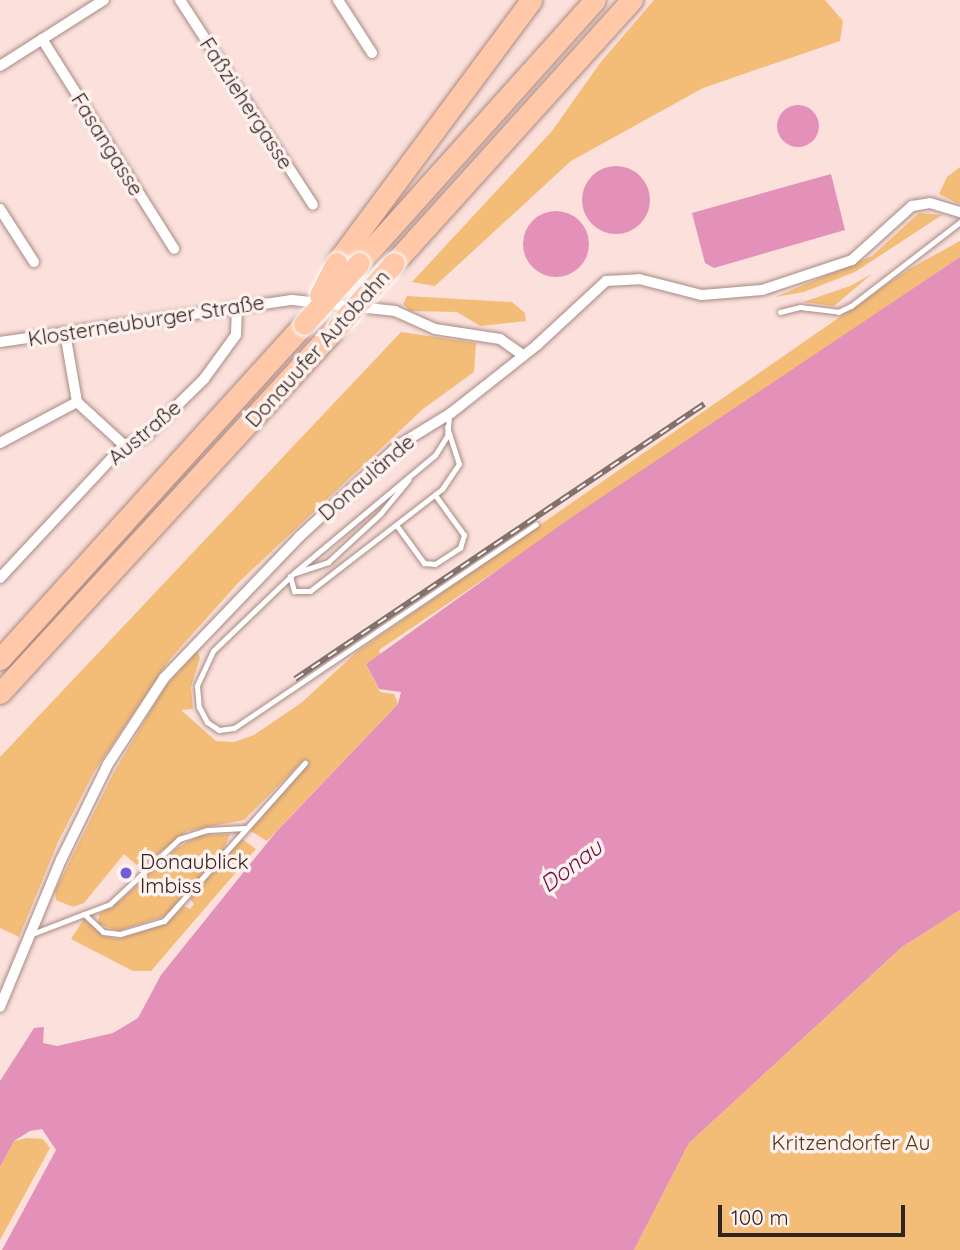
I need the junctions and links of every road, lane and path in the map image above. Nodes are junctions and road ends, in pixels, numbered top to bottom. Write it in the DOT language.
graph roads {
  1 [pos="104,0"];
  2 [pos="180,0"];
  3 [pos="338,0"];
  4 [pos="531,0"];
  5 [pos="595,0"];
  6 [pos="632,0"];
  7 [pos="42,39"];
  8 [pos="372,53"];
  9 [pos="0,66"];
  10 [pos="313,205"];
  11 [pos="0,209"];
  12 [pos="960,212"];
  13 [pos="960,222"];
  14 [pos="174,249"];
  15 [pos="34,262"];
  16 [pos="237,308"];
  17 [pos="780,312"];
  18 [pos="304,324"];
  19 [pos="65,333"];
  20 [pos="0,342"];
  21 [pos="523,355"];
  22 [pos="77,402"];
  23 [pos="451,413"];
  24 [pos="447,427"];
  25 [pos="0,443"];
  26 [pos="124,445"];
  27 [pos="415,472"];
  28 [pos="435,495"];
  29 [pos="536,524"];
  30 [pos="397,526"];
  31 [pos="2,573"];
  32 [pos="292,575"];
  33 [pos="0,659"];
  34 [pos="0,693"];
  35 [pos="305,763"];
  36 [pos="245,828"];
  37 [pos="84,914"];
  38 [pos="31,934"];
  39 [pos="0,1007"];
  1 -- 7 [label="street"];
  2 -- 10 [label="street, Faßziehergasse"];
  3 -- 8 [label="street"];
  4 -- 18 [label="highway, bridge"];
  5 -- 18 [label="highway, Donauufer Autobahn, bridge"];
  6 -- 34 [label="highway, Donauufer Autobahn, bridge"];
  7 -- 9 [label="street"];
  7 -- 14 [label="street, Fasangasse"];
  11 -- 15 [label="street"];
  12 -- 21 [label="street, Donaulände"];
  13 -- 17 [label="lane"];
  16 -- 19 [label="street, Klosterneuburger Straße"];
  16 -- 21 [label="street, Klosterneuburger Straße"];
  16 -- 26 [label="street, Austraße"];
  18 -- 33 [label="highway, Donauufer Autobahn"];
  19 -- 20 [label="street, Klosterneuburger Straße"];
  19 -- 22 [label="street"];
  21 -- 23 [label="street, Donaulände"];
  22 -- 25 [label="street"];
  22 -- 26 [label="street"];
  23 -- 24 [label="lane"];
  23 -- 38 [label="street, Donaulände"];
  24 -- 27 [label="lane"];
  24 -- 28 [label="lane"];
  26 -- 31 [label="street, Austraße"];
  27 -- 32 [label="lane"];
  27 -- 32 [label="lane"];
  28 -- 30 [label="lane"];
  28 -- 30 [label="lane"];
  29 -- 32 [label="lane"];
  30 -- 32 [label="lane"];
  35 -- 36 [label="lane"];
  36 -- 37 [label="lane"];
  36 -- 37 [label="lane"];
  37 -- 38 [label="lane"];
  38 -- 39 [label="street, Donaulände"];
}
